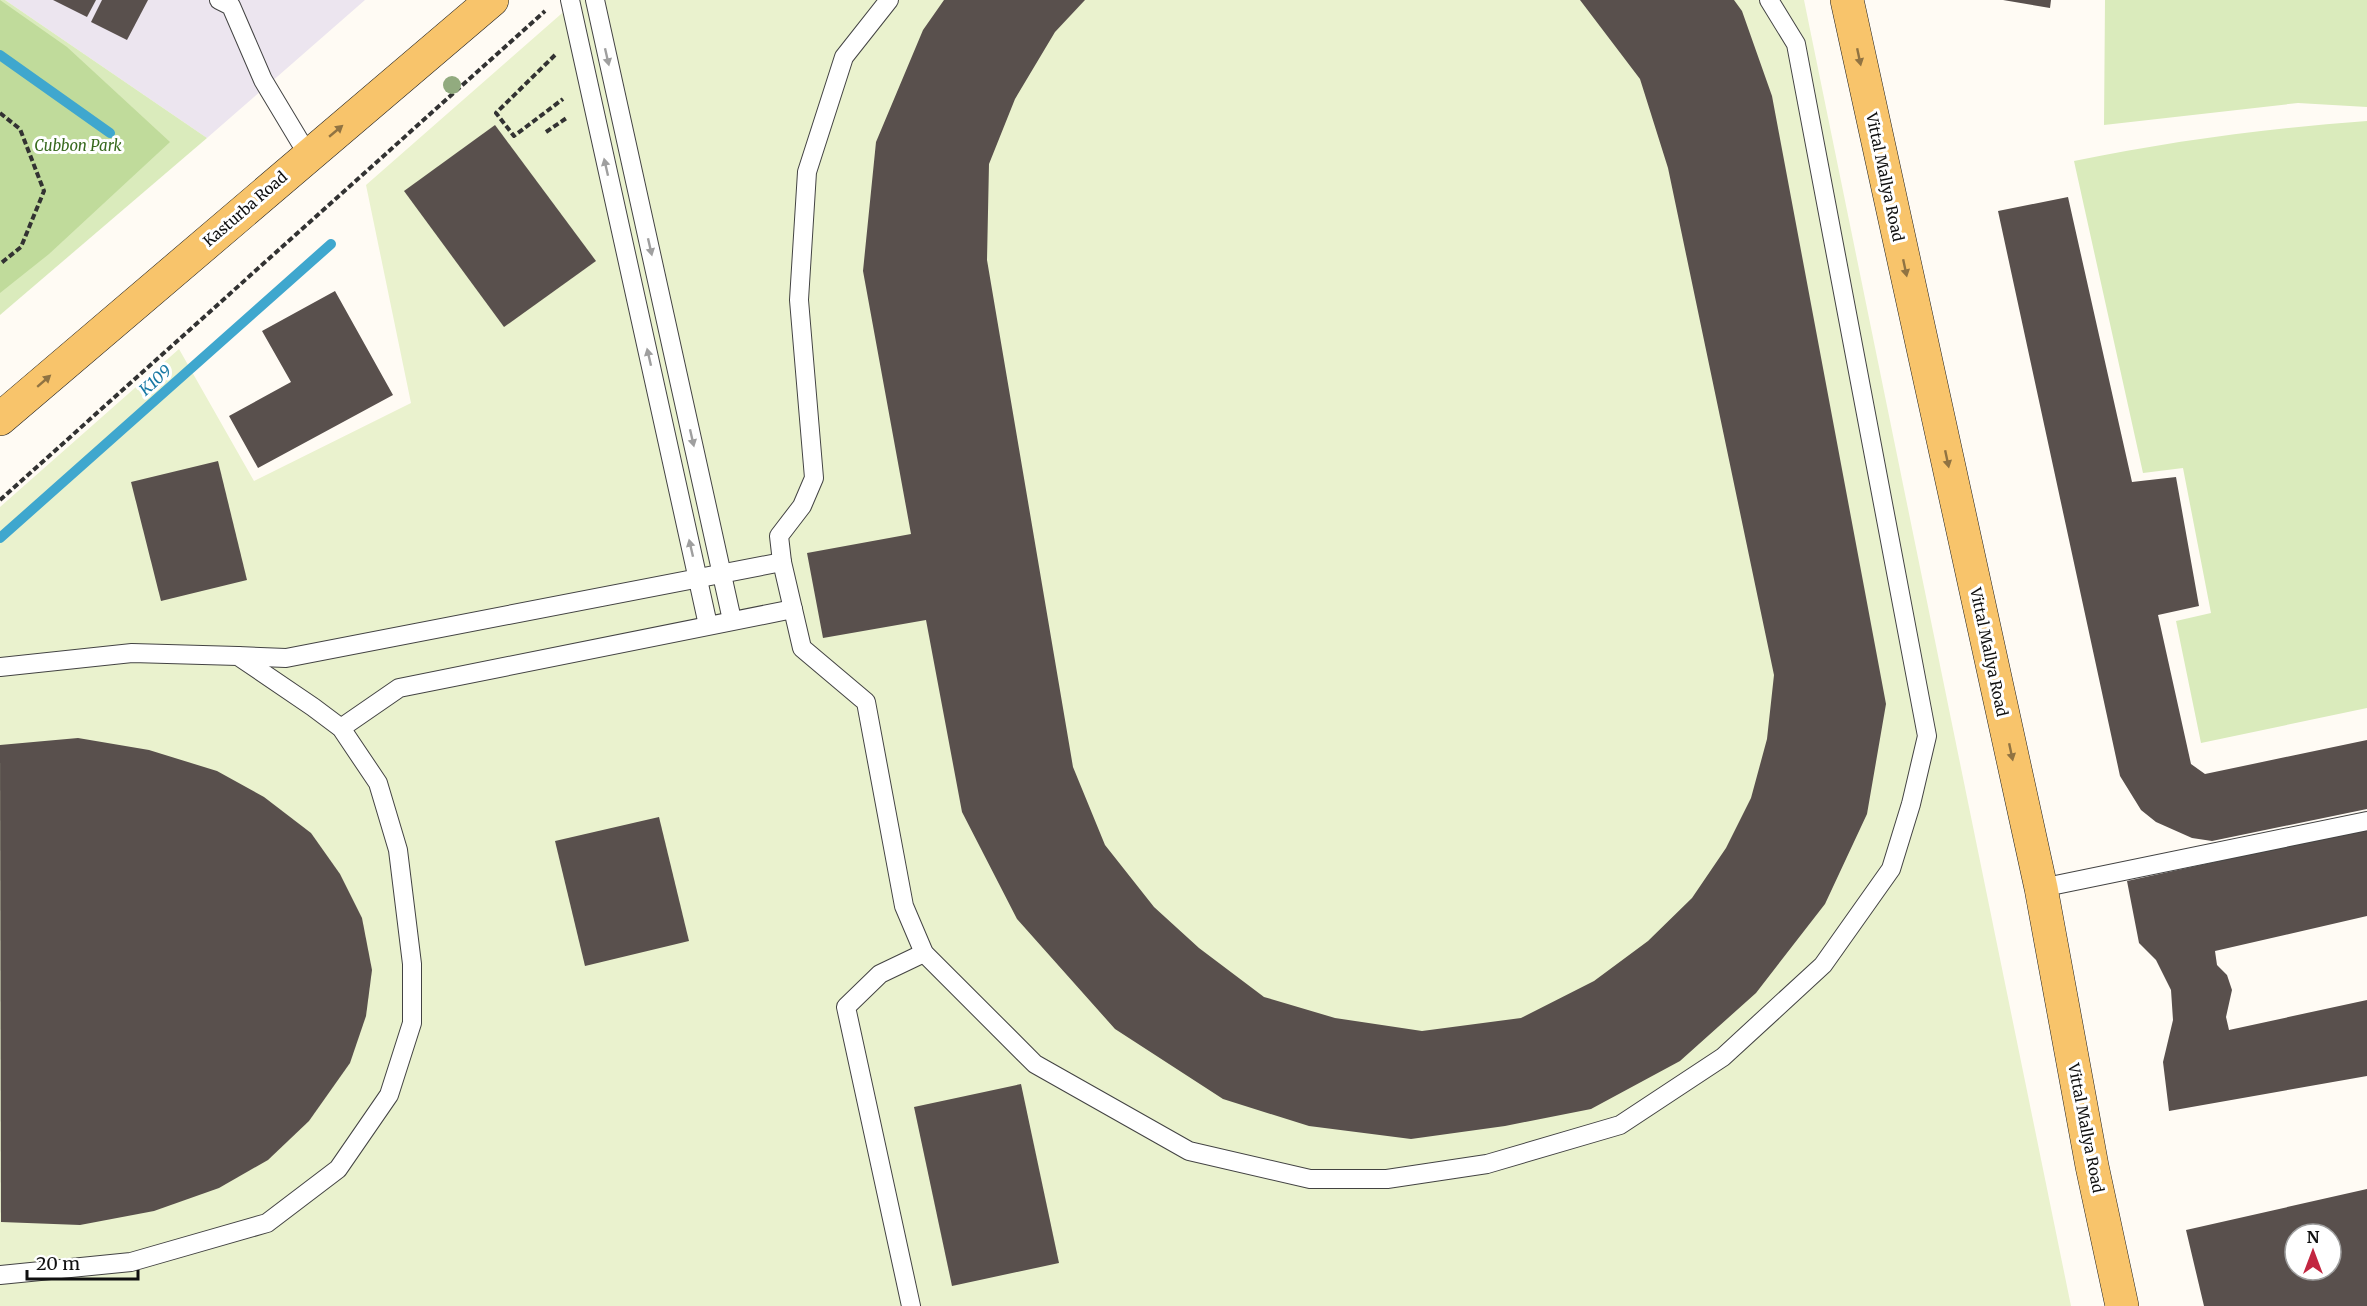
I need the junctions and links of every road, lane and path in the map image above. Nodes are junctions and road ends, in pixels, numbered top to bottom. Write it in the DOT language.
graph roads {
  1 [pos="219,0"];
  2 [pos="492,0"];
  3 [pos="570,0"];
  4 [pos="595,0"];
  5 [pos="889,0"];
  6 [pos="1769,0"];
  7 [pos="1847,0"];
  8 [pos="548,8"];
  9 [pos="577,34"];
  10 [pos="587,81"];
  11 [pos="0,113"];
  12 [pos="308,155"];
  13 [pos="0,264"];
  14 [pos="0,419"];
  15 [pos="0,500"];
  16 [pos="782,562"];
  17 [pos="722,572"];
  18 [pos="698,579"];
  19 [pos="793,609"];
  20 [pos="732,620"];
  21 [pos="708,625"];
  22 [pos="238,656"];
  23 [pos="0,667"];
  24 [pos="341,728"];
  25 [pos="2367,821"];
  26 [pos="2042,888"];
  27 [pos="924,953"];
  28 [pos="0,1275"];
  29 [pos="912,1306"];
  30 [pos="2122,1306"];
  1 -- 12 [label="lane"];
  12 -- 2 [label="main road, Kasturba Road, one-way"];
  3 -- 9 [label="lane"];
  4 -- 17 [label="lane, one-way"];
  5 -- 16 [label="lane"];
  6 -- 27 [label="lane"];
  7 -- 26 [label="main road, Vittal Mallya Road, one-way"];
  8 -- 15 [label="path"];
  9 -- 10 [label="lane"];
  9 -- 10 [label="path"];
  18 -- 10 [label="lane, one-way"];
  11 -- 13 [label="path"];
  14 -- 12 [label="main road, Kasturba Road, one-way"];
  16 -- 17 [label="lane"];
  16 -- 19 [label="lane"];
  17 -- 18 [label="lane"];
  17 -- 20 [label="lane"];
  18 -- 21 [label="lane"];
  18 -- 22 [label="lane"];
  19 -- 20 [label="lane"];
  19 -- 27 [label="lane"];
  20 -- 21 [label="lane"];
  21 -- 24 [label="lane"];
  22 -- 23 [label="lane"];
  22 -- 24 [label="lane"];
  24 -- 28 [label="lane"];
  25 -- 26 [label="lane"];
  26 -- 30 [label="main road, Vittal Mallya Road"];
  27 -- 29 [label="lane"];
}
